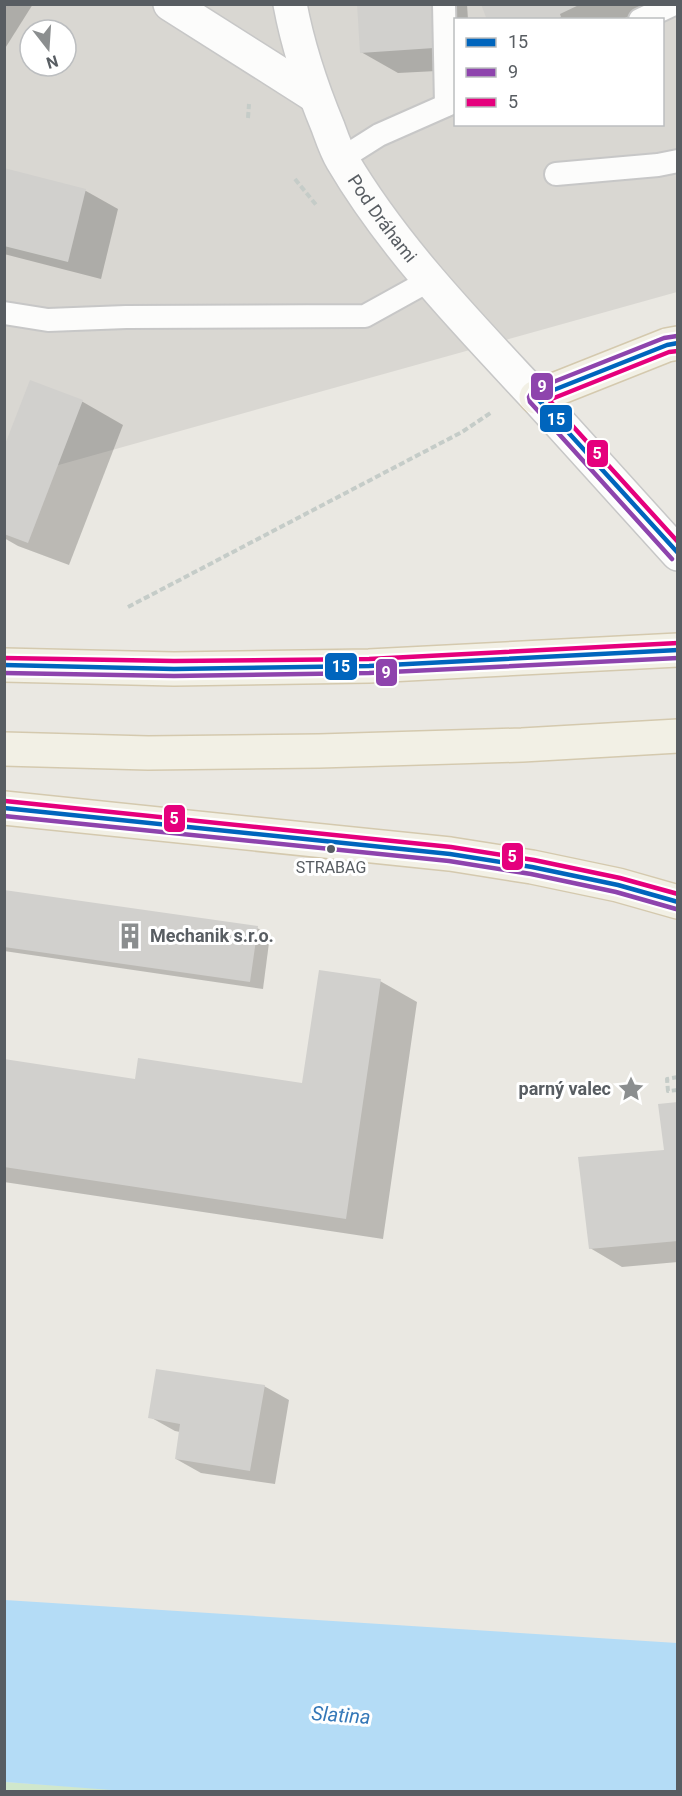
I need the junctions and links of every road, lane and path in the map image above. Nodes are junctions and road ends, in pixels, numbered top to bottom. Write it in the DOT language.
graph roads {
  1 [pos="170,4"];
  2 [pos="290,4"];
  3 [pos="444,4"];
  4 [pos="674,4"];
  5 [pos="644,18"];
  6 [pos="315,96"];
  7 [pos="451,103"];
  8 [pos="341,159"];
  9 [pos="678,161"];
  10 [pos="556,174"];
  11 [pos="430,280"];
  12 [pos="4,313"];
  13 [pos="678,343"];
  14 [pos="536,398"];
  15 [pos="676,552"];
  16 [pos="128,607"];
  17 [pos="678,650"];
  18 [pos="4,666"];
  19 [pos="678,736"];
  20 [pos="4,749"];
  21 [pos="4,808"];
  22 [pos="678,902"];
  23 [pos="678,1077"];
  24 [pos="678,1090"];
  1 -- 6 [label="street"];
  2 -- 6 [label="street, Pod Dráhami"];
  3 -- 7 [label="lane"];
  4 -- 5 [label="lane"];
  6 -- 8 [label="street, Pod Dráhami"];
  7 -- 8 [label="lane"];
  8 -- 11 [label="street, Pod Dráhami"];
  9 -- 10 [label="lane"];
  11 -- 12 [label="lane"];
  11 -- 14 [label="street, Pod Dráhami"];
  13 -- 14 [label="main road"];
  14 -- 15 [label="street, Pod Dráhami"];
  14 -- 16 [label="path"];
  17 -- 18 [label="main road"];
  19 -- 20 [label="main road"];
  21 -- 22 [label="main road"];
  23 -- 24 [label="path"];
}
